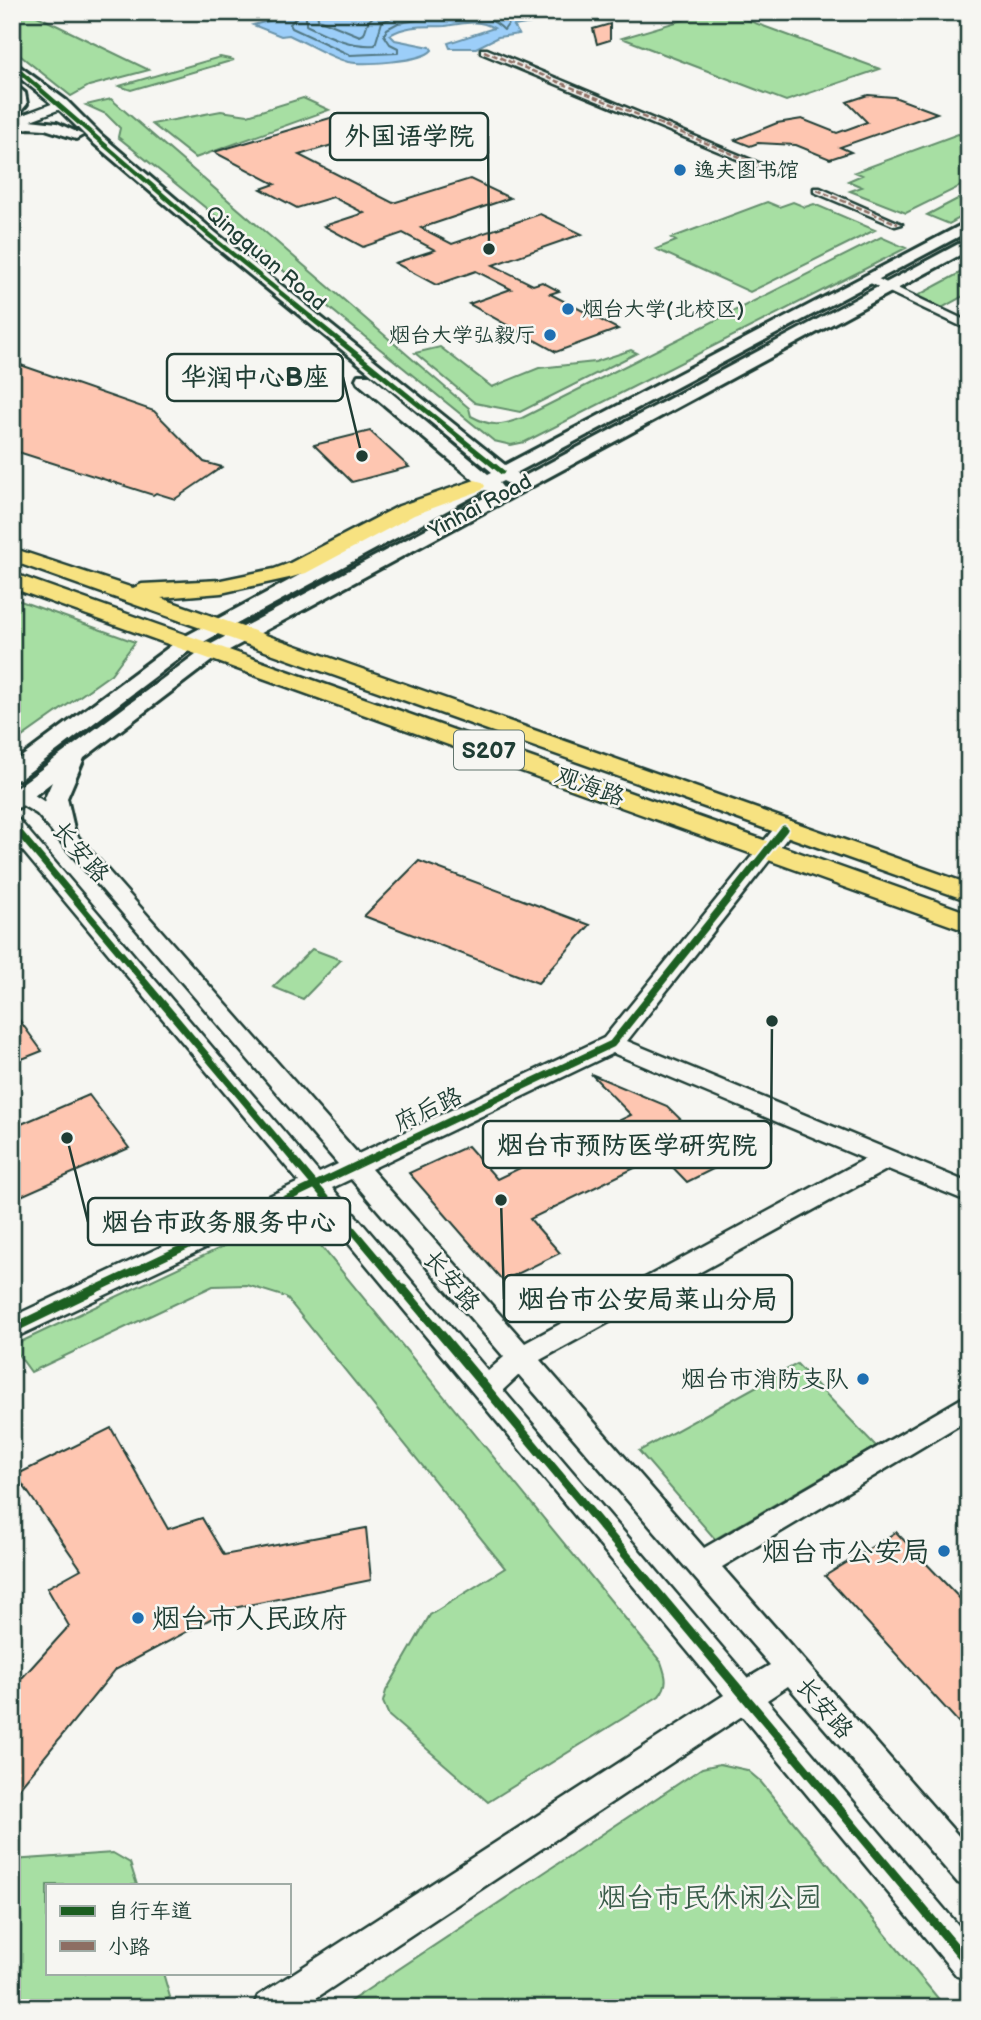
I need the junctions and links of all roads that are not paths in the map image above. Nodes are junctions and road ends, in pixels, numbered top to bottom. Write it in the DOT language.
graph roads {
  1 [pos="484,51"];
  2 [pos="12,65"];
  3 [pos="12,79"];
  4 [pos="12,87"];
  5 [pos="52,106"];
  6 [pos="12,113"];
  7 [pos="12,123"];
  8 [pos="76,135"];
  9 [pos="776,172"];
  10 [pos="817,190"];
  11 [pos="898,224"];
  12 [pos="969,225"];
  13 [pos="969,244"];
  14 [pos="868,278"];
  15 [pos="889,287"];
  16 [pos="969,327"];
  17 [pos="487,480"];
  18 [pos="511,490"];
  19 [pos="12,554"];
  20 [pos="12,580"];
  21 [pos="100,585"];
  22 [pos="218,625"];
  23 [pos="242,635"];
  24 [pos="187,643"];
  25 [pos="211,652"];
  26 [pos="75,754"];
  27 [pos="14,791"];
  28 [pos="12,824"];
  29 [pos="784,829"];
  30 [pos="70,840"];
  31 [pos="766,850"];
  32 [pos="43,860"];
  33 [pos="969,893"];
  34 [pos="969,923"];
  35 [pos="612,1044"];
  36 [pos="888,1158"];
  37 [pos="352,1166"];
  38 [pos="312,1184"];
  39 [pos="969,1193"];
  40 [pos="12,1329"];
  41 [pos="519,1359"];
  42 [pos="486,1389"];
  43 [pos="969,1405"];
  44 [pos="700,1565"];
  45 [pos="790,1668"];
  46 [pos="745,1695"];
  47 [pos="969,1872"];
  48 [pos="969,1964"];
  49 [pos="270,2008"];
  1 -- 9 [label="street"];
  2 -- 5 [label="main road, Qingquan Road"];
  3 -- 5 [label="main road, Qingquan Road"];
  4 -- 6 [label="main road"];
  5 -- 7 [label="street"];
  5 -- 8 [label="main road, Qingquan Road"];
  5 -- 17 [label="main road, Qingquan Road"];
  7 -- 8 [label="main road"];
  8 -- 17 [label="main road, Qingquan Road"];
  10 -- 11 [label="street"];
  12 -- 14 [label="main road, Yinhai Road"];
  13 -- 15 [label="main road, Yinhai Road"];
  14 -- 15 [label="street"];
  14 -- 17 [label="main road, Yinhai Road"];
  15 -- 16 [label="street"];
  15 -- 18 [label="main road, Yinhai Road"];
  17 -- 18 [label="main road"];
  17 -- 21 [label="main road"];
  17 -- 22 [label="main road, Yinhai Road"];
  18 -- 23 [label="main road, Yinhai Road"];
  19 -- 21 [label="main road, 观海路 / S207"];
  20 -- 24 [label="main road, 观海路 / S207"];
  21 -- 22 [label="main road, 观海路 / S207"];
  22 -- 23 [label="main road, 观海路 / S207"];
  22 -- 24 [label="main road, Yinhai Road"];
  23 -- 25 [label="main road, Yinhai Road"];
  23 -- 29 [label="main road, 观海路 / S207"];
  24 -- 25 [label="main road, 观海路 / S207"];
  24 -- 27 [label="main road, Yinhai Road"];
  25 -- 26 [label="main road, Yinhai Road"];
  25 -- 31 [label="main road, 观海路 / S207"];
  26 -- 27 [label="main road, Yinhai Road"];
  26 -- 30 [label="main road"];
  27 -- 30 [label="street, 长安路"];
  28 -- 32 [label="street"];
  29 -- 31 [label="street, 府后路"];
  29 -- 33 [label="main road, 观海路 / S207"];
  30 -- 32 [label="street"];
  30 -- 37 [label="street, 长安路"];
  31 -- 34 [label="main road, 观海路 / S207"];
  31 -- 35 [label="street, 府后路"];
  32 -- 38 [label="street"];
  35 -- 36 [label="street"];
  35 -- 37 [label="street, 府后路"];
  36 -- 39 [label="street"];
  36 -- 41 [label="street"];
  37 -- 38 [label="street, 府后路"];
  37 -- 41 [label="street, 长安路"];
  38 -- 40 [label="street, 府后路"];
  38 -- 42 [label="street"];
  41 -- 42 [label="street"];
  41 -- 44 [label="street, 长安路"];
  42 -- 46 [label="street"];
  43 -- 44 [label="street"];
  44 -- 45 [label="street, 长安路"];
  45 -- 46 [label="street"];
  45 -- 47 [label="street, 长安路"];
  46 -- 48 [label="street"];
  46 -- 49 [label="street"];
}
